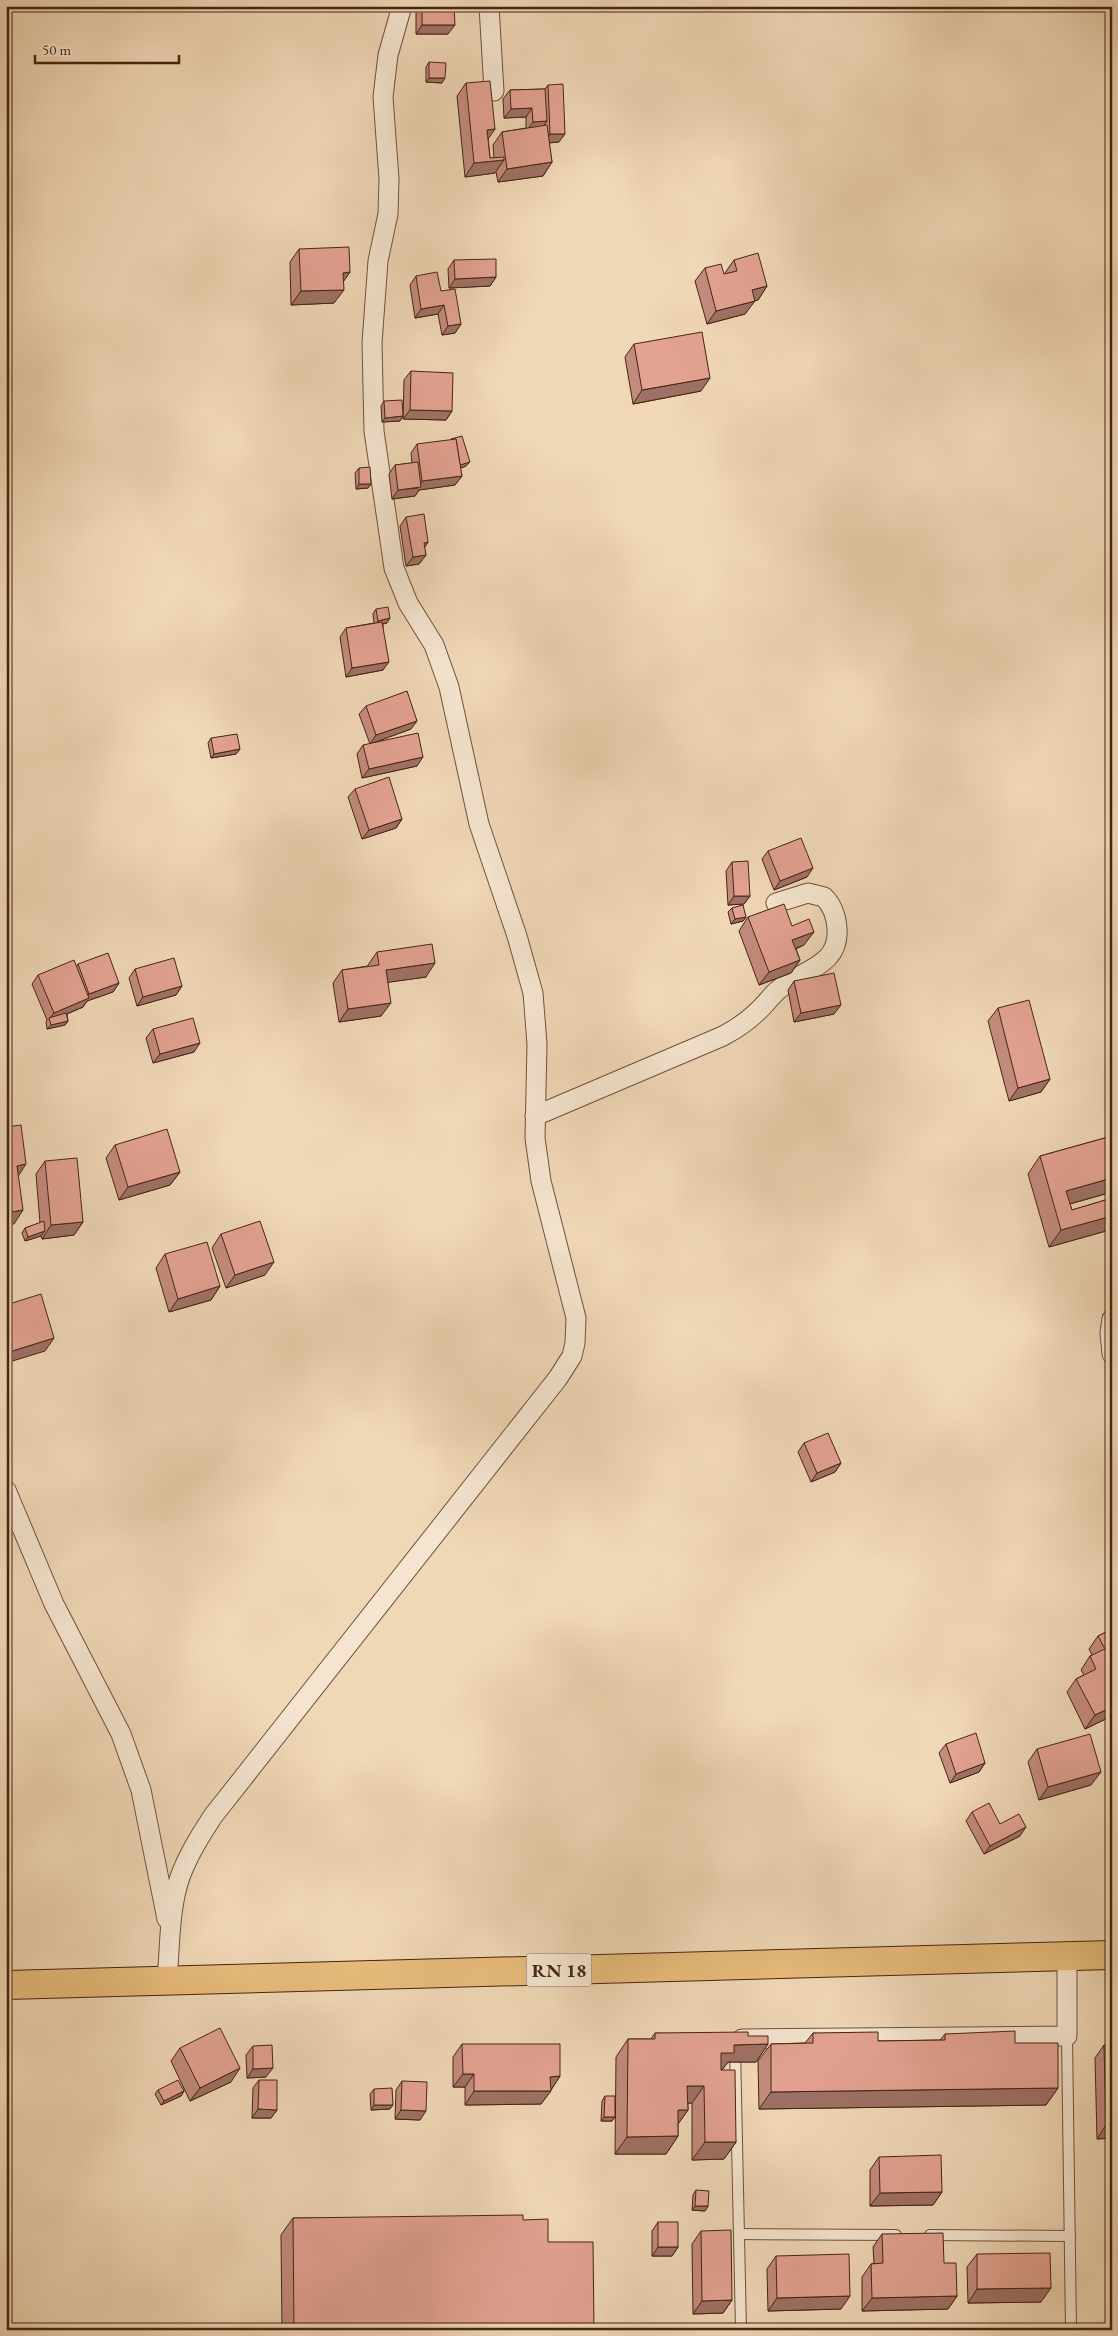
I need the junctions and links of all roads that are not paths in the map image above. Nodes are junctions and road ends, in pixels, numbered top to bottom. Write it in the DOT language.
graph roads {
  1 [pos="402,6"];
  2 [pos="489,6"];
  3 [pos="494,91"];
  4 [pos="776,904"];
  5 [pos="535,1116"];
  6 [pos="1112,1319"];
  7 [pos="1112,1354"];
  8 [pos="6,1490"];
  9 [pos="171,1939"];
  10 [pos="1112,1955"];
  11 [pos="1067,1956"];
  12 [pos="167,1980"];
  13 [pos="6,1985"];
  14 [pos="1067,2036"];
  15 [pos="727,2040"];
  16 [pos="739,2234"];
  17 [pos="904,2235"];
  18 [pos="924,2235"];
  19 [pos="1070,2236"];
  20 [pos="741,2330"];
  21 [pos="1071,2330"];
  1 -- 5 [label="street"];
  2 -- 3 [label="street"];
  4 -- 5 [label="street"];
  5 -- 9 [label="street"];
  6 -- 7 [label="street"];
  8 -- 9 [label="street"];
  9 -- 12 [label="street"];
  10 -- 11 [label="main road, RN 18"];
  11 -- 12 [label="main road, RN 18"];
  11 -- 14 [label="street"];
  12 -- 13 [label="main road, RN 18"];
  14 -- 15 [label="street"];
  14 -- 19 [label="lane"];
  15 -- 16 [label="lane"];
  16 -- 17 [label="lane"];
  16 -- 20 [label="lane"];
  18 -- 19 [label="lane"];
  19 -- 21 [label="lane"];
}
